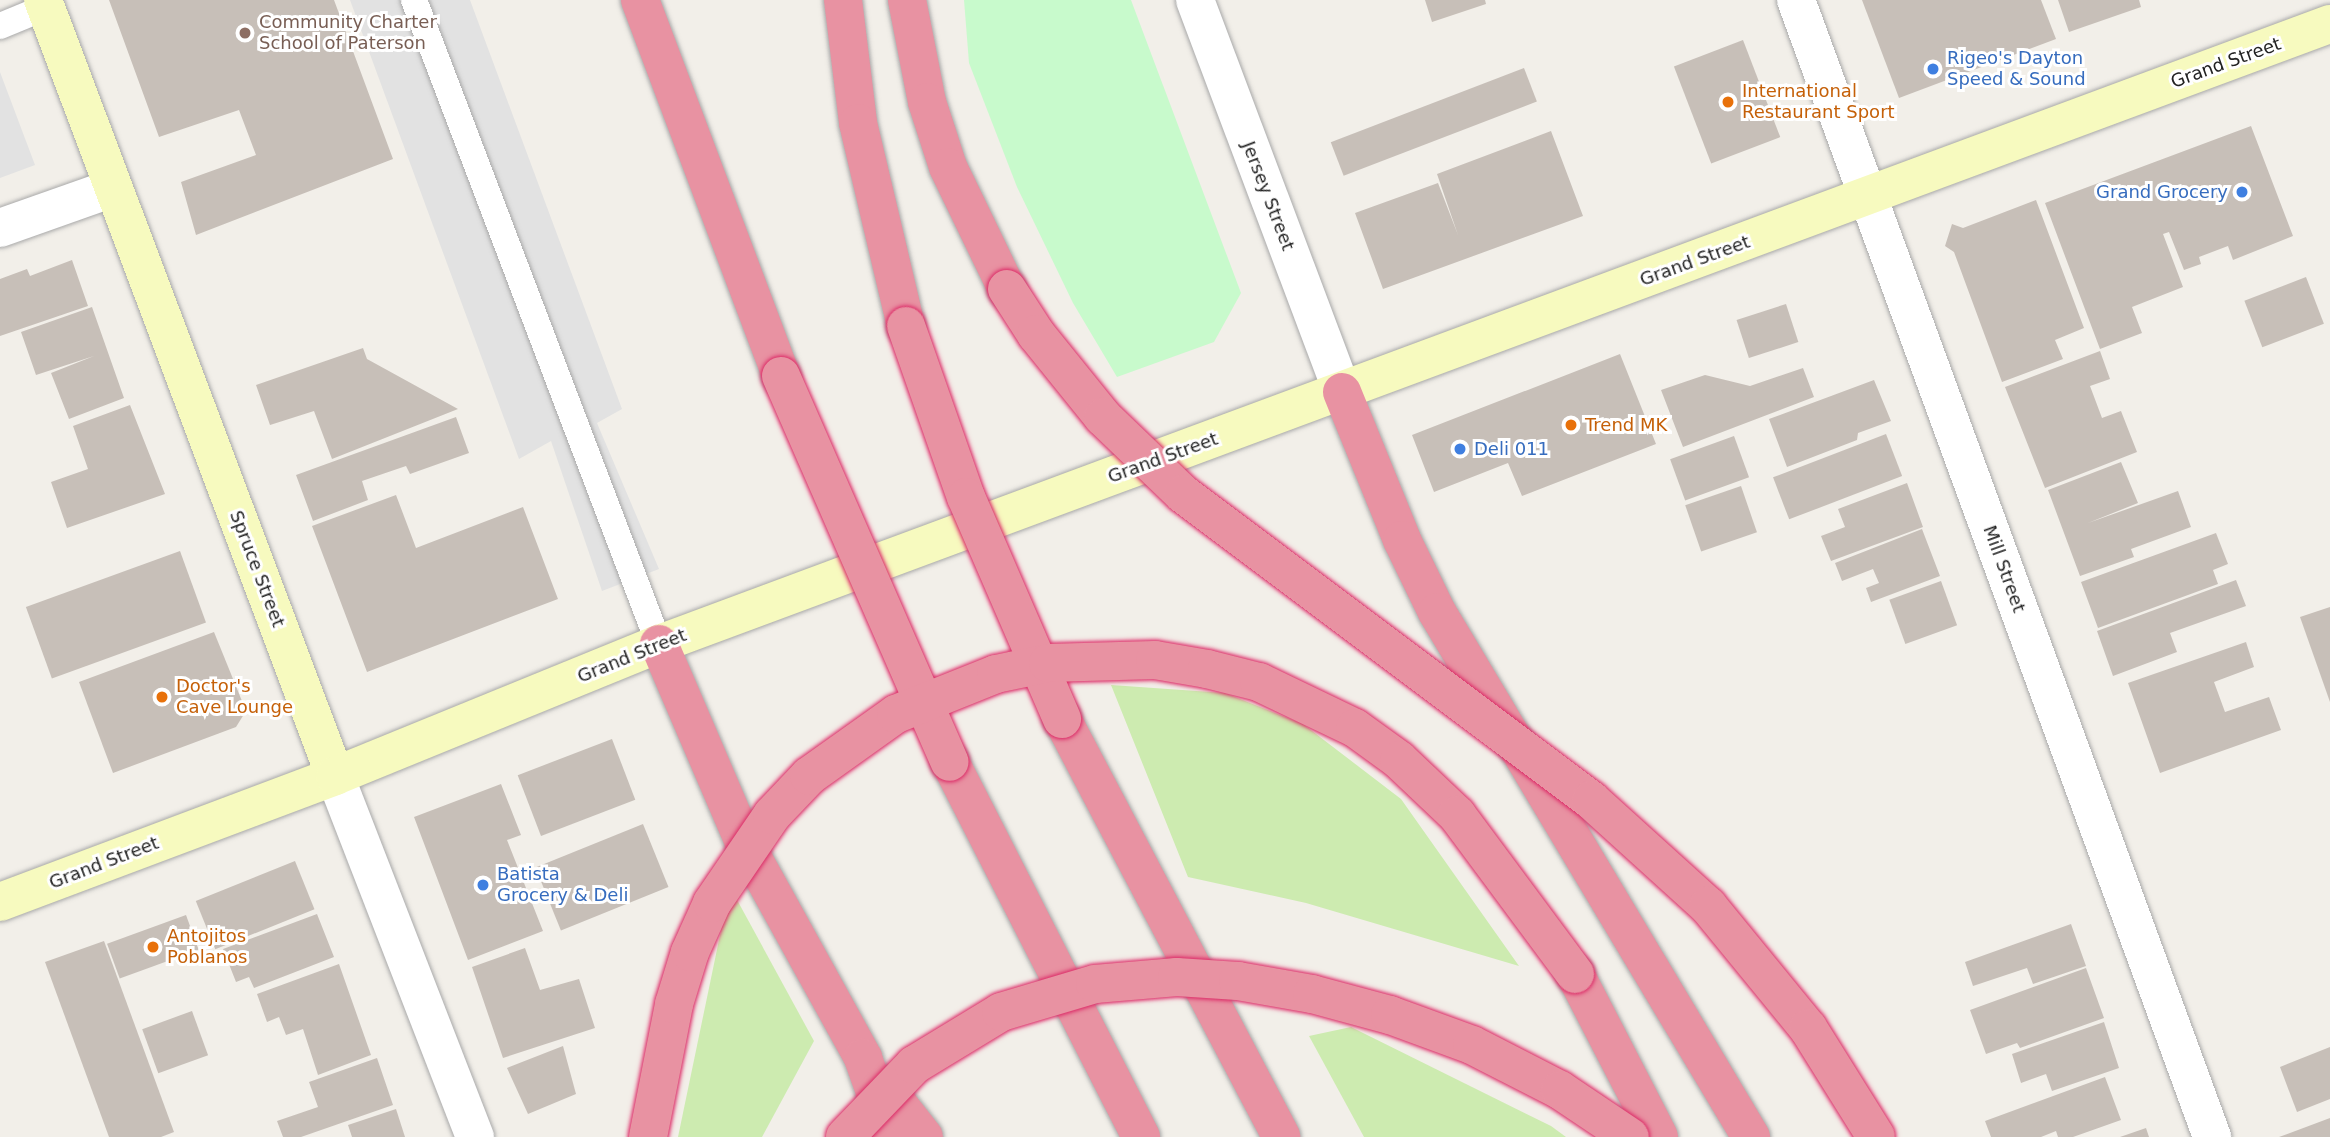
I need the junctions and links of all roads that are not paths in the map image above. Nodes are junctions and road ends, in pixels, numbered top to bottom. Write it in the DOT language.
graph roads {
  1 [pos="414,0"];
  2 [pos="640,0"];
  3 [pos="843,0"];
  4 [pos="907,0"];
  5 [pos="1195,0"];
  6 [pos="1796,0"];
  7 [pos="44,4"];
  8 [pos="2330,24"];
  9 [pos="0,26"];
  10 [pos="114,188"];
  11 [pos="1867,196"];
  12 [pos="0,228"];
  13 [pos="1342,392"];
  14 [pos="659,644"];
  15 [pos="335,776"];
  16 [pos="0,902"];
  17 [pos="863,1058"];
  18 [pos="475,1137"];
  19 [pos="648,1137"];
  20 [pos="845,1137"];
  21 [pos="891,1137"];
  22 [pos="924,1137"];
  23 [pos="1141,1137"];
  24 [pos="1281,1137"];
  25 [pos="1630,1137"];
  26 [pos="1659,1137"];
  27 [pos="1751,1137"];
  28 [pos="1875,1137"];
  29 [pos="2212,1137"];
  1 -- 14 [label="lane"];
  2 -- 23 [label="highway, bridge"];
  3 -- 24 [label="highway, bridge"];
  4 -- 28 [label="highway, bridge"];
  5 -- 13 [label="street, Jersey Street"];
  6 -- 11 [label="street, Mill Street"];
  7 -- 9 [label="lane"];
  7 -- 10 [label="main road, Spruce Street"];
  8 -- 11 [label="main road, Grand Street"];
  10 -- 12 [label="street"];
  10 -- 15 [label="main road, Spruce Street"];
  11 -- 13 [label="main road, Grand Street"];
  11 -- 29 [label="street, Mill Street"];
  13 -- 14 [label="main road, Grand Street"];
  13 -- 27 [label="highway"];
  14 -- 15 [label="main road, Grand Street"];
  14 -- 17 [label="highway"];
  15 -- 16 [label="main road, Grand Street"];
  15 -- 18 [label="street, Spruce Street"];
  17 -- 21 [label="highway"];
  17 -- 22 [label="highway"];
  19 -- 26 [label="highway, bridge"];
  20 -- 25 [label="highway, bridge"];
}
